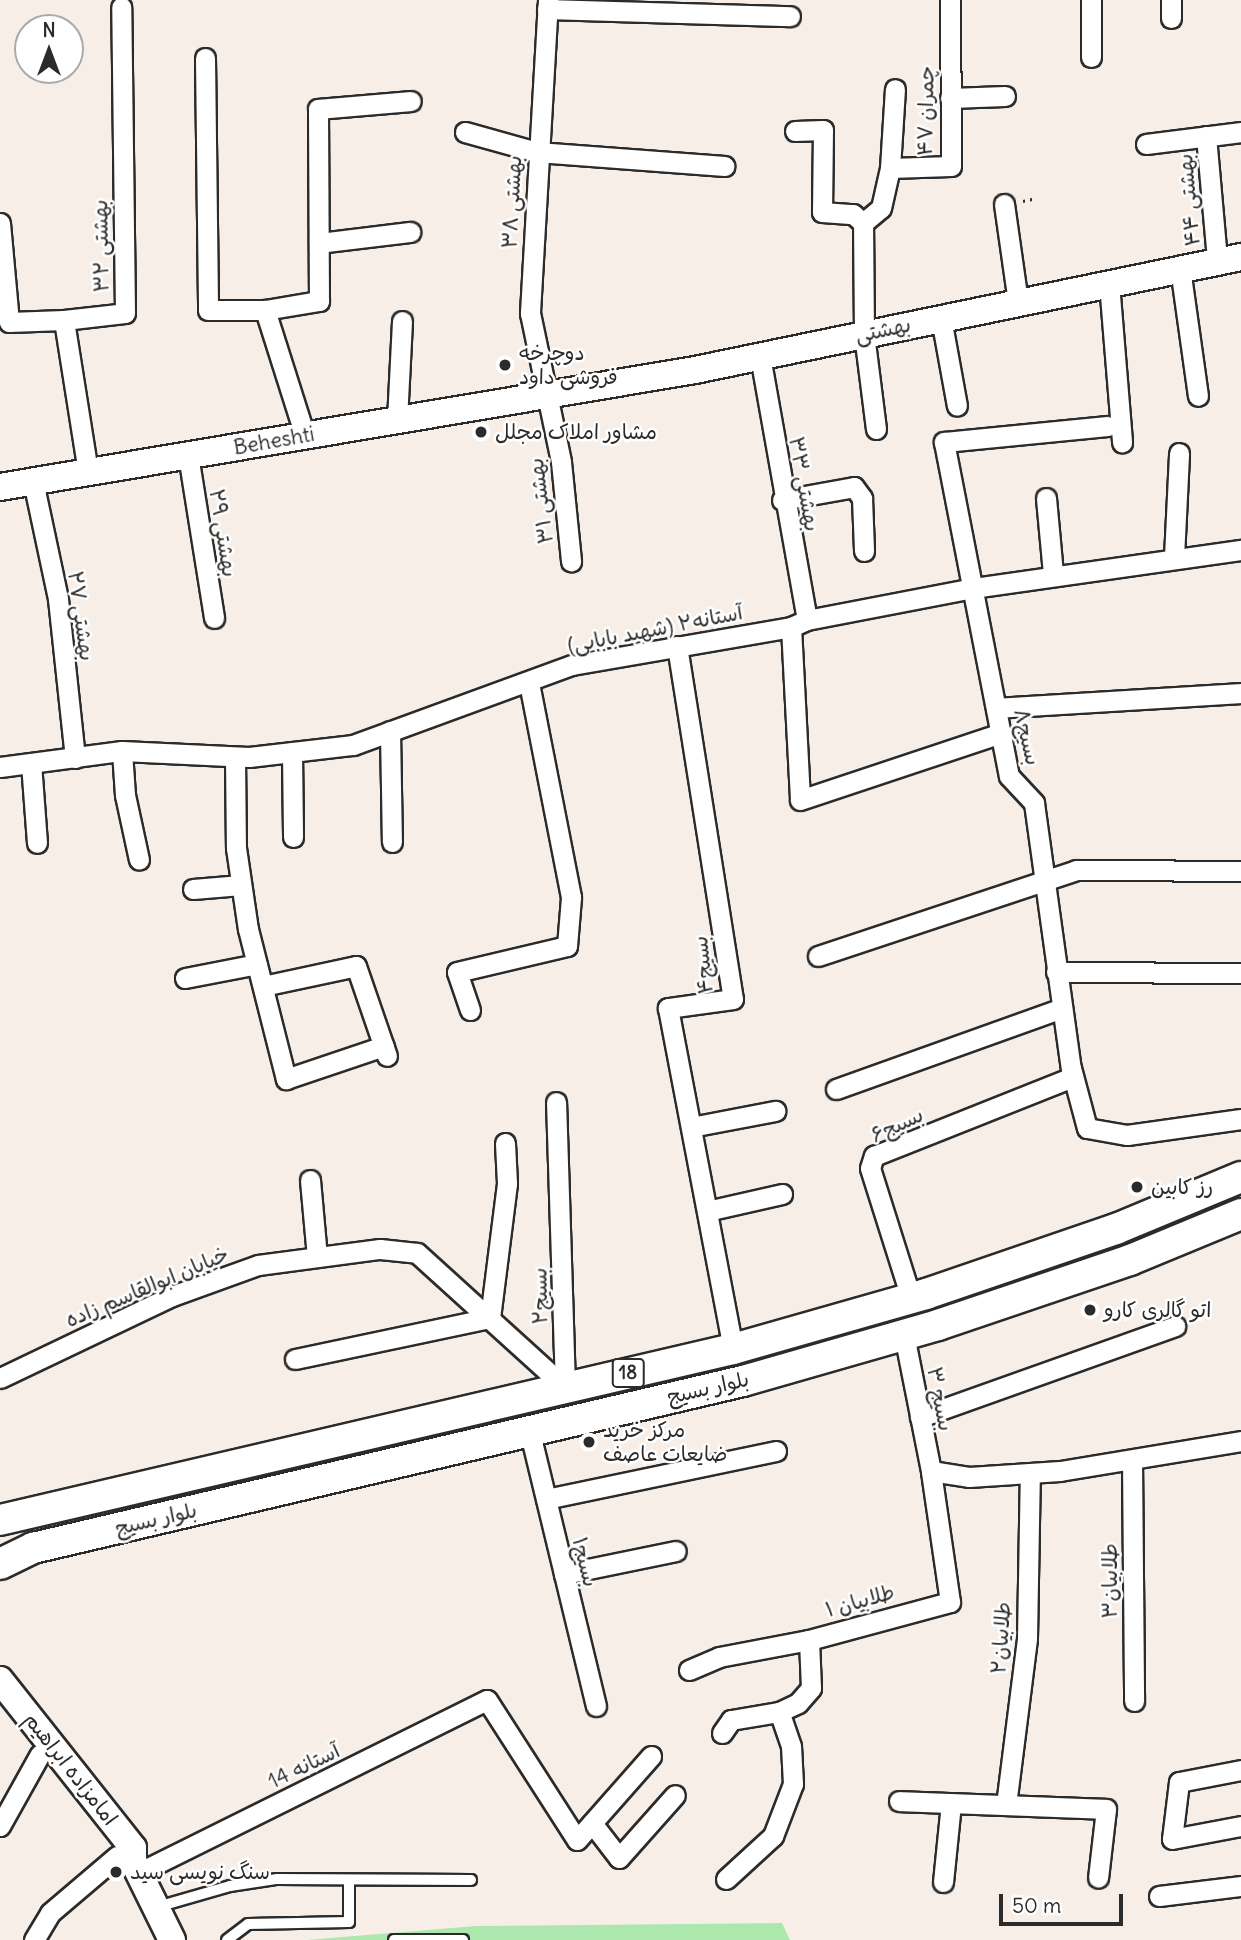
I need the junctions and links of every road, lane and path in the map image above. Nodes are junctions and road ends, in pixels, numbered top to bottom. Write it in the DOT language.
graph roads {
  1 [pos="950,0"];
  2 [pos="1091,0"];
  3 [pos="548,5"];
  4 [pos="121,7"];
  5 [pos="732,8"];
  6 [pos="790,16"];
  7 [pos="1091,57"];
  8 [pos="205,58"];
  9 [pos="895,89"];
  10 [pos="1005,96"];
  11 [pos="950,98"];
  12 [pos="411,101"];
  13 [pos="795,131"];
  14 [pos="466,132"];
  15 [pos="1241,132"];
  16 [pos="1206,136"];
  17 [pos="1146,144"];
  18 [pos="537,152"];
  19 [pos="724,166"];
  20 [pos="890,168"];
  21 [pos="1004,204"];
  22 [pos="0,223"];
  23 [pos="863,223"];
  24 [pos="410,233"];
  25 [pos="319,243"];
  26 [pos="1229,259"];
  27 [pos="1180,268"];
  28 [pos="1110,283"];
  29 [pos="1018,302"];
  30 [pos="265,310"];
  31 [pos="941,318"];
  32 [pos="64,320"];
  33 [pos="402,321"];
  34 [pos="864,334"];
  35 [pos="760,356"];
  36 [pos="548,395"];
  37 [pos="1198,396"];
  38 [pos="957,406"];
  39 [pos="397,420"];
  40 [pos="1108,426"];
  41 [pos="876,429"];
  42 [pos="304,436"];
  43 [pos="1122,442"];
  44 [pos="1179,453"];
  45 [pos="188,455"];
  46 [pos="88,472"];
  47 [pos="33,481"];
  48 [pos="0,487"];
  49 [pos="1046,498"];
  50 [pos="782,500"];
  51 [pos="1241,550"];
  52 [pos="864,551"];
  53 [pos="1174,556"];
  54 [pos="571,562"];
  55 [pos="1053,574"];
  56 [pos="974,588"];
  57 [pos="214,618"];
  58 [pos="799,623"];
  59 [pos="677,646"];
  60 [pos="529,683"];
  61 [pos="1241,693"];
  62 [pos="996,708"];
  63 [pos="390,731"];
  64 [pos="1001,733"];
  65 [pos="122,751"];
  66 [pos="292,752"];
  67 [pos="235,757"];
  68 [pos="75,758"];
  69 [pos="31,763"];
  70 [pos="0,767"];
  71 [pos="293,837"];
  72 [pos="392,842"];
  73 [pos="37,843"];
  74 [pos="139,860"];
  75 [pos="1241,871"];
  76 [pos="1044,878"];
  77 [pos="241,885"];
  78 [pos="193,889"];
  79 [pos="818,956"];
  80 [pos="257,964"];
  81 [pos="1056,972"];
  82 [pos="1241,973"];
  83 [pos="185,978"];
  84 [pos="263,986"];
  85 [pos="1062,1008"];
  86 [pos="470,1010"];
  87 [pos="1073,1077"];
  88 [pos="836,1089"];
  89 [pos="556,1102"];
  90 [pos="775,1111"];
  91 [pos="1241,1119"];
  92 [pos="691,1127"];
  93 [pos="505,1143"];
  94 [pos="1241,1177"];
  95 [pos="310,1180"];
  96 [pos="782,1194"];
  97 [pos="707,1211"];
  98 [pos="1241,1214"];
  99 [pos="317,1257"];
  100 [pos="911,1298"];
  101 [pos="489,1318"];
  102 [pos="1175,1326"];
  103 [pos="904,1335"];
  104 [pos="733,1349"];
  105 [pos="295,1359"];
  106 [pos="0,1378"];
  107 [pos="565,1387"];
  108 [pos="920,1417"];
  109 [pos="529,1429"];
  110 [pos="1241,1440"];
  111 [pos="776,1451"];
  112 [pos="1132,1460"];
  113 [pos="931,1471"];
  114 [pos="1030,1473"];
  115 [pos="546,1499"];
  116 [pos="0,1520"];
  117 [pos="676,1552"];
  118 [pos="1,1565"];
  119 [pos="564,1574"];
  120 [pos="808,1640"];
  121 [pos="689,1670"];
  122 [pos="0,1679"];
  123 [pos="1134,1701"];
  124 [pos="596,1706"];
  125 [pos="0,1707"];
  126 [pos="779,1712"];
  127 [pos="722,1733"];
  128 [pos="40,1754"];
  129 [pos="651,1756"];
  130 [pos="1241,1770"];
  131 [pos="676,1795"];
  132 [pos="899,1801"];
  133 [pos="951,1803"];
  134 [pos="1006,1805"];
  135 [pos="592,1823"];
  136 [pos="0,1826"];
  137 [pos="1241,1826"];
  138 [pos="130,1863"];
  139 [pos="1098,1878"];
  140 [pos="726,1879"];
  141 [pos="349,1880"];
  142 [pos="471,1880"];
  143 [pos="943,1882"];
  144 [pos="1241,1886"];
  145 [pos="1159,1896"];
  146 [pos="156,1907"];
  147 [pos="171,1939"];
  148 [pos="34,1940"];
  149 [pos="227,1940"];
  150 [pos="394,1940"];
  151 [pos="463,1940"];
  1 -- 11 [label="street, چمران ۴۷"];
  2 -- 7 [label="street"];
  3 -- 5 [label="street"];
  3 -- 18 [label="street, بهشتی ۳۸"];
  4 -- 32 [label="street, بهشتی ۳۲"];
  5 -- 6 [label="street"];
  8 -- 30 [label="street"];
  9 -- 20 [label="street"];
  10 -- 11 [label="street"];
  11 -- 20 [label="street, چمران ۴۷"];
  12 -- 25 [label="street"];
  13 -- 23 [label="street"];
  14 -- 18 [label="street"];
  15 -- 16 [label="street, بهشتی ۴۴"];
  16 -- 17 [label="street, بهشتی ۴۴"];
  16 -- 26 [label="street, بهشتی ۴۴"];
  18 -- 19 [label="street"];
  18 -- 36 [label="street, بهشتی ۳۸"];
  20 -- 23 [label="street, چمران ۴۷"];
  21 -- 29 [label="street"];
  22 -- 32 [label="street"];
  23 -- 34 [label="street"];
  24 -- 25 [label="street"];
  25 -- 30 [label="street"];
  26 -- 27 [label="main road, بهشتی"];
  27 -- 28 [label="main road, بهشتی"];
  27 -- 37 [label="street"];
  28 -- 29 [label="main road, بهشتی"];
  28 -- 43 [label="street"];
  29 -- 31 [label="main road, بهشتی"];
  30 -- 42 [label="street"];
  31 -- 34 [label="main road, بهشتی"];
  31 -- 38 [label="street"];
  32 -- 46 [label="street"];
  33 -- 39 [label="street"];
  34 -- 35 [label="main road, بهشتی"];
  34 -- 41 [label="street"];
  35 -- 36 [label="main road, بهشتی"];
  35 -- 50 [label="street, بهشتی ۳۳"];
  36 -- 39 [label="main road, Beheshti"];
  36 -- 54 [label="street, بهشتی ۳۱"];
  39 -- 42 [label="main road, Beheshti"];
  40 -- 56 [label="street, بسیج۸"];
  42 -- 45 [label="main road, Beheshti"];
  44 -- 53 [label="street"];
  45 -- 46 [label="main road, Beheshti"];
  45 -- 57 [label="street, بهشتی ۲۹"];
  46 -- 47 [label="main road, Beheshti"];
  47 -- 48 [label="main road, Beheshti"];
  47 -- 68 [label="street, بهشتی ۲۷"];
  49 -- 55 [label="street"];
  50 -- 52 [label="street"];
  50 -- 58 [label="street, بهشتی ۳۳"];
  51 -- 53 [label="street, آستانه۲ (شهید بابایی)"];
  53 -- 55 [label="street, آستانه۲ (شهید بابایی)"];
  55 -- 56 [label="street, آستانه۲ (شهید بابایی)"];
  56 -- 58 [label="street, آستانه۲ (شهید بابایی)"];
  56 -- 62 [label="street, بسیج۸"];
  58 -- 59 [label="street, آستانه۲ (شهید بابایی)"];
  58 -- 64 [label="street, بهشتی ۳۳"];
  59 -- 60 [label="street, آستانه۲ (شهید بابایی)"];
  59 -- 92 [label="street, بسیج۴"];
  60 -- 63 [label="street, آستانه۲ (شهید بابایی)"];
  60 -- 86 [label="street"];
  61 -- 62 [label="street"];
  62 -- 64 [label="street, بسیج۸"];
  63 -- 66 [label="street, آستانه۲ (شهید بابایی)"];
  63 -- 72 [label="street"];
  64 -- 76 [label="street, بسیج۸"];
  65 -- 67 [label="street, آستانه۲ (شهید بابایی)"];
  65 -- 68 [label="street, آستانه۲ (شهید بابایی)"];
  65 -- 74 [label="street"];
  66 -- 67 [label="street, آستانه۲ (شهید بابایی)"];
  66 -- 71 [label="street"];
  67 -- 77 [label="street"];
  68 -- 69 [label="street, آستانه۲ (شهید بابایی)"];
  69 -- 70 [label="street, آستانه۲ (شهید بابایی)"];
  69 -- 73 [label="street"];
  75 -- 76 [label="street"];
  76 -- 79 [label="street"];
  76 -- 81 [label="street, بسیج۸"];
  77 -- 78 [label="street"];
  77 -- 80 [label="street"];
  80 -- 83 [label="street"];
  80 -- 84 [label="street"];
  81 -- 82 [label="street"];
  81 -- 85 [label="street, بسیج۸"];
  84 -- 84 [label="street"];
  85 -- 87 [label="street, بسیج۸"];
  85 -- 88 [label="street"];
  87 -- 91 [label="street, بسیج۸"];
  87 -- 100 [label="street, بسیج۶"];
  89 -- 107 [label="street, بسیج۲"];
  90 -- 92 [label="street"];
  92 -- 97 [label="street, بسیج۴"];
  93 -- 101 [label="street"];
  94 -- 100 [label="main road, بلوار بسیج / 18"];
  95 -- 99 [label="street"];
  96 -- 97 [label="street"];
  97 -- 104 [label="street, بسیج۴"];
  98 -- 103 [label="main road, بلوار بسیج / 18"];
  99 -- 101 [label="street, خیابان ابوالقاسم زاده"];
  99 -- 106 [label="street, خیابان ابوالقاسم زاده"];
  100 -- 104 [label="main road, بلوار بسیج / 18"];
  101 -- 105 [label="street"];
  101 -- 107 [label="street, بسیج۲"];
  102 -- 108 [label="street"];
  103 -- 108 [label="street, بسیج ۳"];
  103 -- 109 [label="main road, بلوار بسیج / 18"];
  104 -- 107 [label="main road, بلوار بسیج / 18"];
  107 -- 116 [label="main road, بلوار بسیج / 18"];
  108 -- 113 [label="street, بسیج ۳"];
  109 -- 115 [label="street, بسیج۱"];
  109 -- 118 [label="main road, بلوار بسیج / 18"];
  110 -- 112 [label="street"];
  111 -- 115 [label="street"];
  112 -- 114 [label="street"];
  112 -- 123 [label="street, طلابیان۳"];
  113 -- 114 [label="street"];
  113 -- 120 [label="street, طلابیان ۱"];
  114 -- 134 [label="street, طلابیان۲"];
  115 -- 119 [label="street, بسیج۱"];
  117 -- 119 [label="street"];
  119 -- 124 [label="street, بسیج۱"];
  120 -- 121 [label="street"];
  120 -- 126 [label="street, طلابیان ۱"];
  122 -- 138 [label="main road, امامزاده ابراهیم"];
  125 -- 128 [label="main road, امامزاده ابراهیم"];
  126 -- 127 [label="street"];
  126 -- 140 [label="street"];
  128 -- 136 [label="street"];
  128 -- 138 [label="main road, امامزاده ابراهیم"];
  129 -- 135 [label="street"];
  130 -- 137 [label="street"];
  131 -- 135 [label="street"];
  132 -- 133 [label="street"];
  133 -- 134 [label="street"];
  133 -- 143 [label="street"];
  134 -- 139 [label="street"];
  135 -- 138 [label="street, آستانه 14"];
  138 -- 146 [label="main road, امامزاده ابراهیم"];
  138 -- 148 [label="street, آستانه 14"];
  141 -- 142 [label="lane"];
  141 -- 146 [label="lane"];
  141 -- 149 [label="lane"];
  144 -- 145 [label="street"];
  146 -- 147 [label="main road, امامزاده ابراهیم"];
  150 -- 151 [label="lane"];
}
